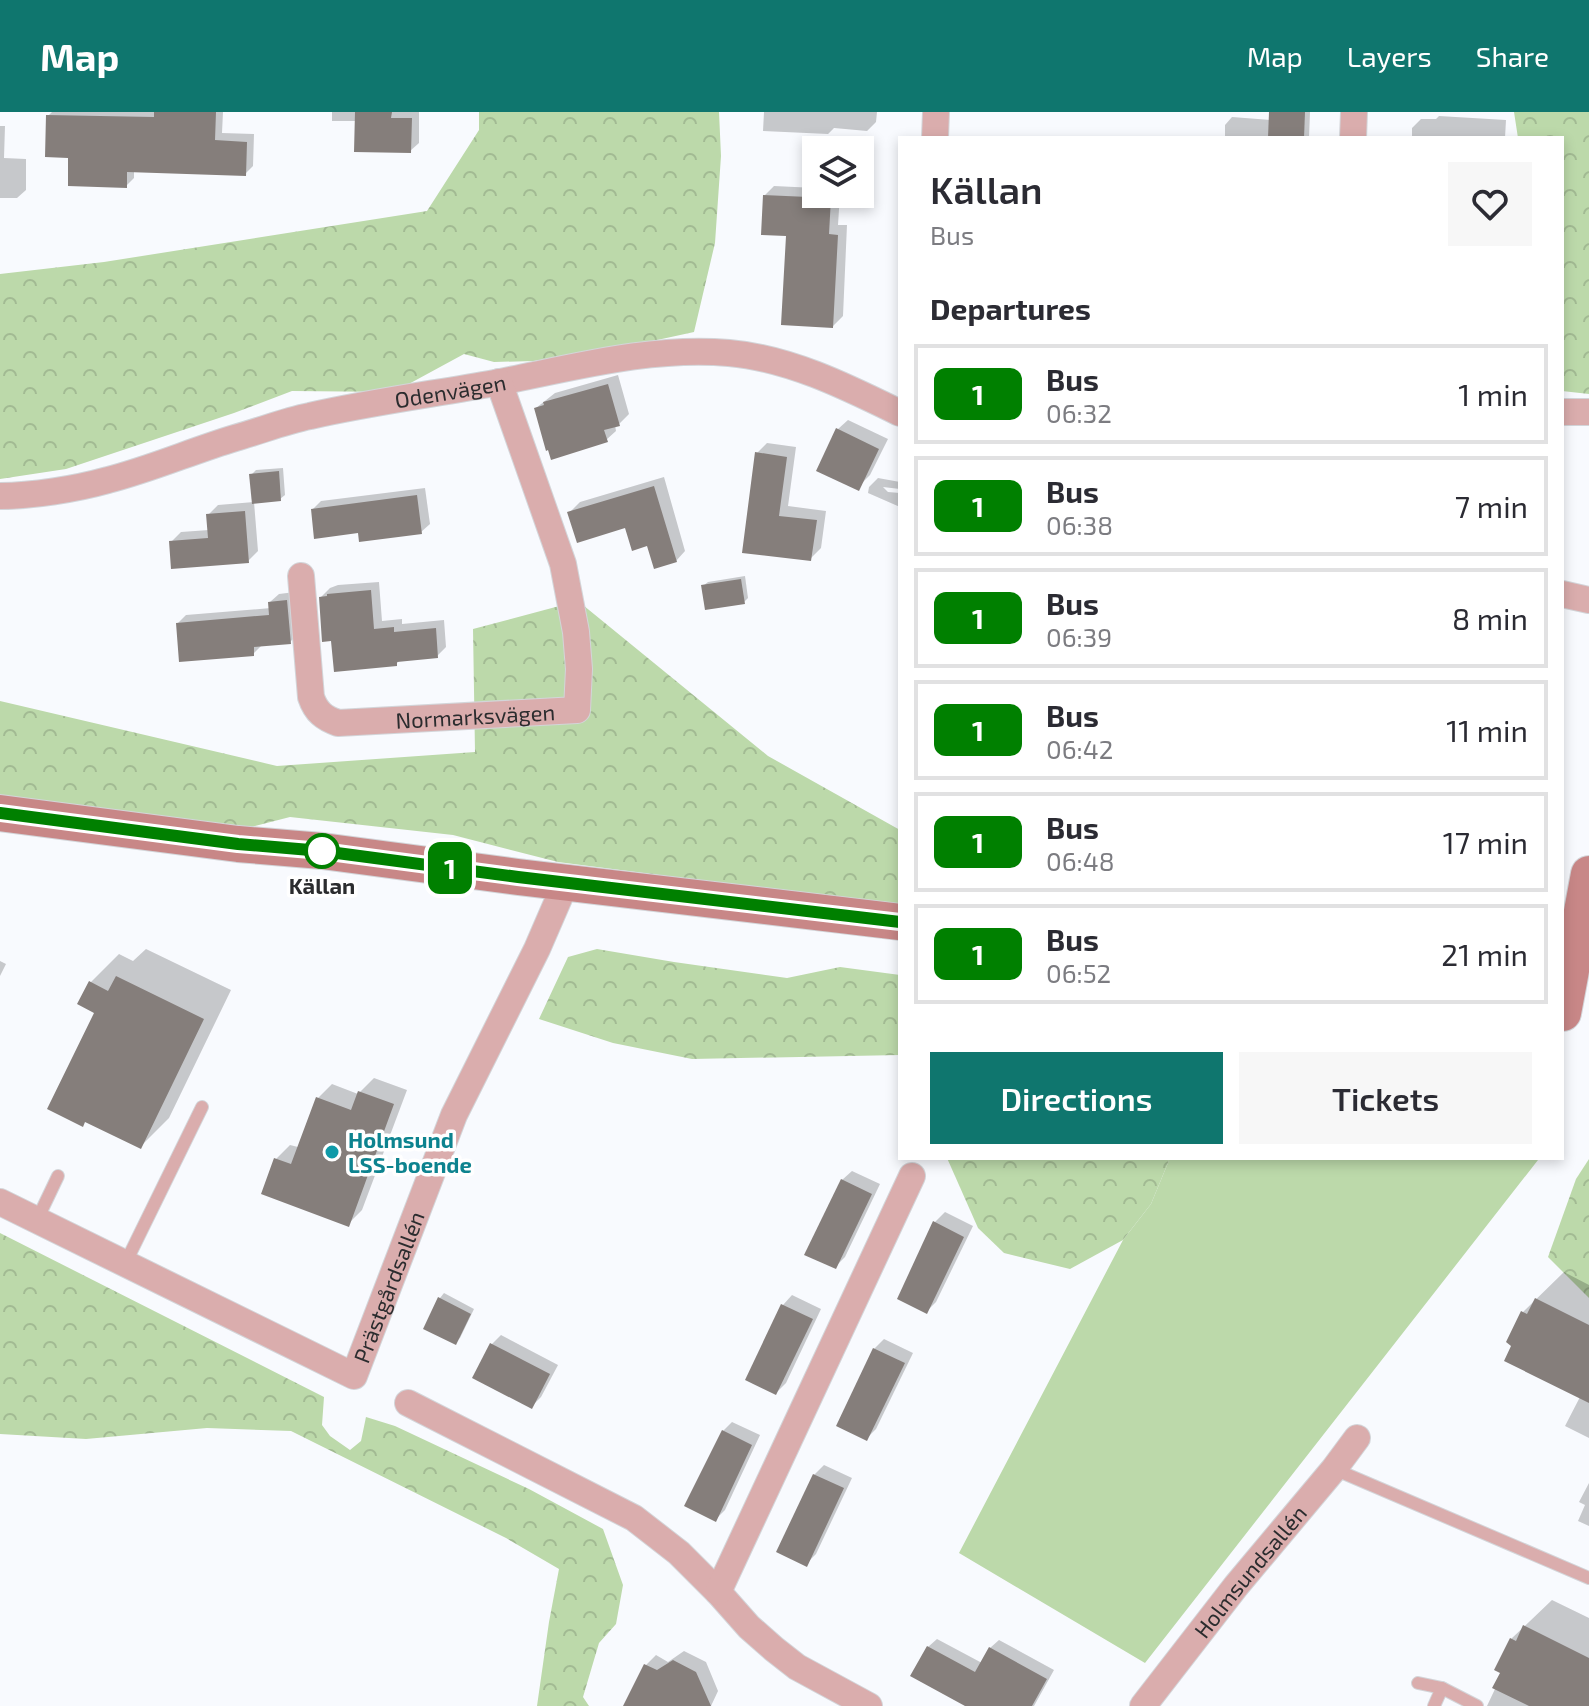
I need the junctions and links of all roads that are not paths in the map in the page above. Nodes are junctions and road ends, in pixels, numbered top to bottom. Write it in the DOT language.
graph roads {
  1 [pos="936,112"];
  2 [pos="1354,112"];
  3 [pos="935,136"];
  4 [pos="1353,136"];
  5 [pos="499,382"];
  6 [pos="898,412"];
  7 [pos="1564,412"];
  8 [pos="1589,412"];
  9 [pos="0,496"];
  10 [pos="301,576"];
  11 [pos="1564,594"];
  12 [pos="1589,600"];
  13 [pos="0,813"];
  14 [pos="1589,874"];
  15 [pos="566,882"];
  16 [pos="898,922"];
  17 [pos="1564,1003"];
  18 [pos="1564,1013"];
  19 [pos="1589,1017"];
  20 [pos="202,1107"];
  21 [pos="58,1176"];
  22 [pos="912,1176"];
  23 [pos="0,1202"];
  24 [pos="37,1220"];
  25 [pos="125,1264"];
  26 [pos="408,1403"];
  27 [pos="1357,1438"];
  28 [pos="1334,1469"];
  29 [pos="1589,1578"];
  30 [pos="718,1592"];
  31 [pos="1418,1683"];
  32 [pos="1442,1688"];
  33 [pos="869,1706"];
  34 [pos="1143,1706"];
  35 [pos="1434,1706"];
  36 [pos="1477,1706"];
  1 -- 3 [label="street"];
  2 -- 4 [label="street"];
  5 -- 6 [label="street, Odenvägen"];
  5 -- 9 [label="street, Odenvägen"];
  5 -- 10 [label="street, Normarksvägen"];
  7 -- 8 [label="street"];
  11 -- 12 [label="street"];
  13 -- 15 [label="main road"];
  14 -- 17 [label="main road"];
  15 -- 16 [label="main road"];
  15 -- 25 [label="street, Prästgårdsallén"];
  18 -- 19 [label="main road"];
  20 -- 25 [label="lane"];
  21 -- 24 [label="lane"];
  22 -- 30 [label="street"];
  23 -- 24 [label="street, Prästgårdsallén"];
  24 -- 25 [label="street, Prästgårdsallén"];
  26 -- 30 [label="street"];
  27 -- 28 [label="street, Holmsundsallén"];
  28 -- 29 [label="lane"];
  28 -- 34 [label="street, Holmsundsallén"];
  30 -- 33 [label="street"];
  31 -- 32 [label="lane"];
  32 -- 35 [label="lane"];
  32 -- 36 [label="lane"];
}
